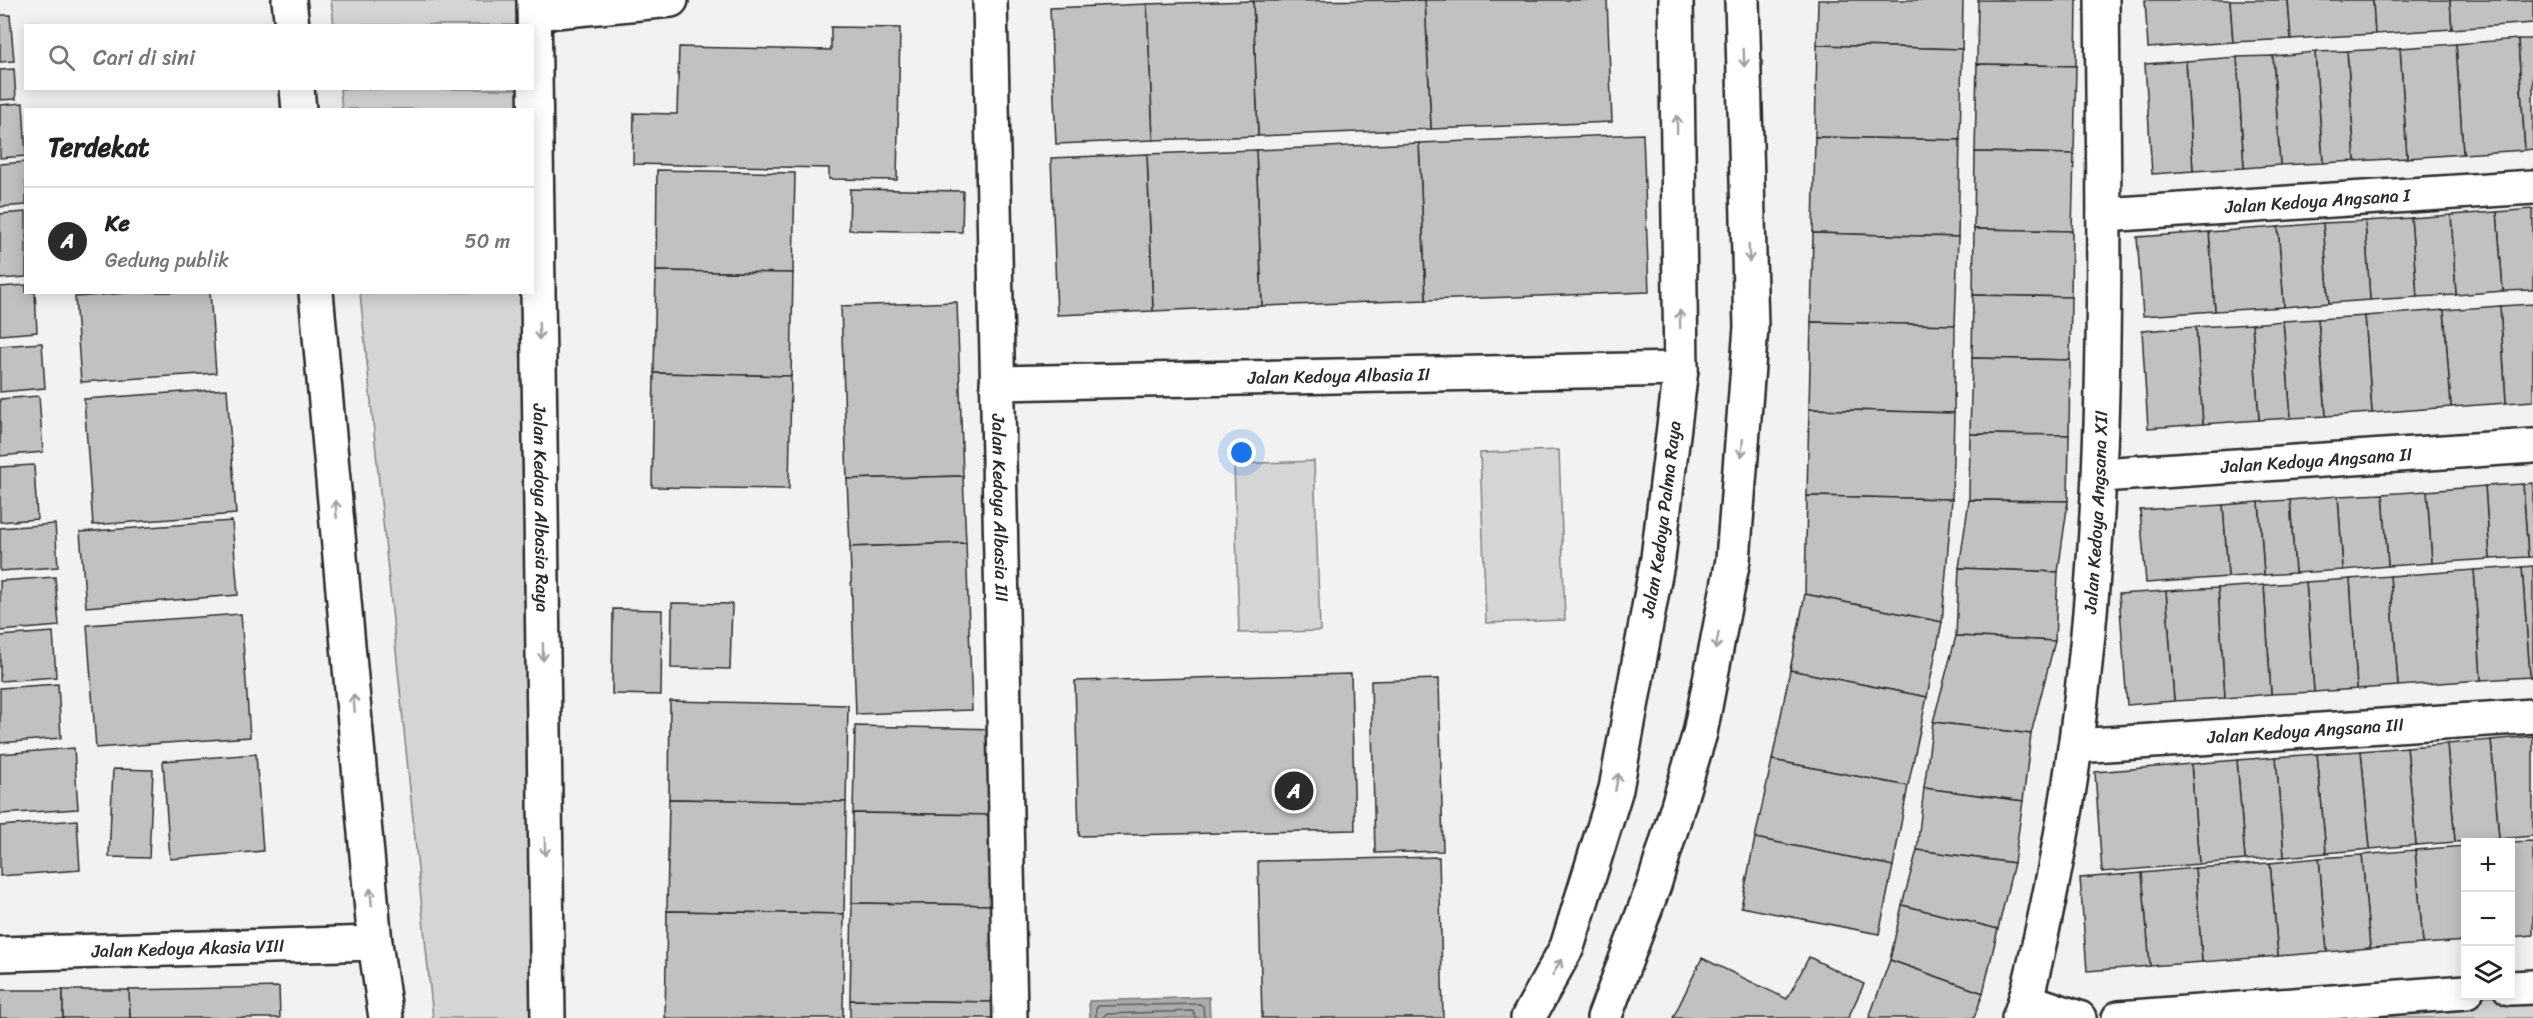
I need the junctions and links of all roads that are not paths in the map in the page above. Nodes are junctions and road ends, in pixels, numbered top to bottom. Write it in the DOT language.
graph roads {
  1 [pos="289,0"];
  2 [pos="671,0"];
  3 [pos="990,0"];
  4 [pos="1676,0"];
  5 [pos="1742,0"];
  6 [pos="2102,0"];
  7 [pos="535,7"];
  8 [pos="292,24"];
  9 [pos="297,90"];
  10 [pos="299,108"];
  11 [pos="2533,187"];
  12 [pos="2104,215"];
  13 [pos="316,294"];
  14 [pos="1681,369"];
  15 [pos="998,382"];
  16 [pos="2533,446"];
  17 [pos="2101,475"];
  18 [pos="2533,716"];
  19 [pos="2076,746"];
  20 [pos="375,943"];
  21 [pos="0,954"];
  22 [pos="2533,987"];
  23 [pos="2515,988"];
  24 [pos="2461,992"];
  25 [pos="2023,1009"];
  26 [pos="386,1018"];
  27 [pos="548,1018"];
  28 [pos="1010,1018"];
  29 [pos="1528,1018"];
  30 [pos="1604,1018"];
  31 [pos="2079,1018"];
  32 [pos="2119,1018"];
  1 -- 8 [label="street"];
  2 -- 7 [label="street"];
  3 -- 15 [label="street, Jalan Kedoya Albasia III"];
  14 -- 4 [label="street, Jalan Kedoya Palma Raya, one-way"];
  5 -- 30 [label="street, one-way"];
  6 -- 12 [label="street, Jalan Kedoya Angsana XII"];
  7 -- 27 [label="street, Jalan Kedoya Albasia Raya, one-way"];
  9 -- 10 [label="street"];
  11 -- 12 [label="street, Jalan Kedoya Angsana I"];
  12 -- 17 [label="street, Jalan Kedoya Angsana XII"];
  20 -- 13 [label="street, one-way"];
  14 -- 15 [label="street, Jalan Kedoya Albasia II"];
  29 -- 14 [label="street, Jalan Kedoya Palma Raya, one-way"];
  15 -- 28 [label="street, Jalan Kedoya Albasia III"];
  16 -- 17 [label="street, Jalan Kedoya Angsana II"];
  17 -- 19 [label="street, Jalan Kedoya Angsana XII"];
  18 -- 19 [label="street, Jalan Kedoya Angsana III"];
  19 -- 25 [label="street, Jalan Kedoya Angsana XII"];
  20 -- 21 [label="street, Jalan Kedoya Akasia VIII"];
  20 -- 26 [label="street"];
  22 -- 23 [label="street"];
  24 -- 32 [label="street"];
  25 -- 31 [label="street"];
}
